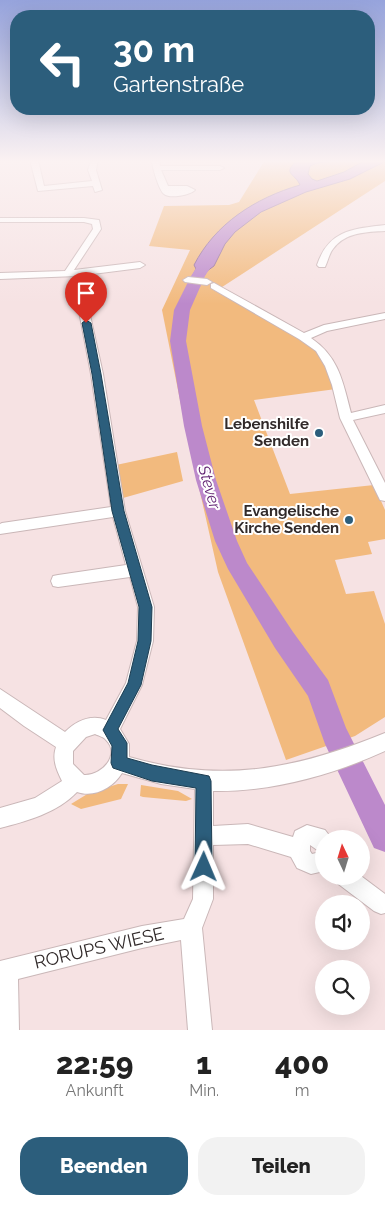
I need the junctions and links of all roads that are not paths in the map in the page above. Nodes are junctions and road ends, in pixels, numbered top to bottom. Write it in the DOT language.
graph roads {
  1 [pos="0,220"];
  2 [pos="385,228"];
  3 [pos="140,265"];
  4 [pos="322,265"];
  5 [pos="68,273"];
  6 [pos="0,276"];
  7 [pos="188,280"];
  8 [pos="83,306"];
  9 [pos="385,316"];
  10 [pos="303,337"];
  11 [pos="385,409"];
  12 [pos="346,418"];
  13 [pos="385,496"];
  14 [pos="118,511"];
  15 [pos="2,529"];
  16 [pos="136,570"];
  17 [pos="58,581"];
  18 [pos="0,697"];
  19 [pos="110,730"];
  20 [pos="67,743"];
  21 [pos="377,746"];
  22 [pos="119,763"];
  23 [pos="75,781"];
  24 [pos="204,781"];
  25 [pos="0,818"];
  26 [pos="204,836"];
  27 [pos="315,836"];
  28 [pos="299,848"];
  29 [pos="315,864"];
  30 [pos="356,885"];
  31 [pos="381,904"];
  32 [pos="191,928"];
  33 [pos="3,971"];
  34 [pos="7,1030"];
  35 [pos="200,1030"];
  1 -- 5 [label="street"];
  2 -- 4 [label="street"];
  3 -- 5 [label="street"];
  5 -- 6 [label="street"];
  7 -- 10 [label="street"];
  8 -- 14 [label="street"];
  9 -- 10 [label="street"];
  10 -- 12 [label="street"];
  11 -- 12 [label="street"];
  12 -- 13 [label="street"];
  14 -- 15 [label="street"];
  14 -- 16 [label="street"];
  16 -- 17 [label="street"];
  16 -- 19 [label="street"];
  18 -- 20 [label="street"];
  19 -- 20 [label="street"];
  19 -- 22 [label="street"];
  20 -- 23 [label="street"];
  21 -- 24 [label="street"];
  22 -- 23 [label="street"];
  22 -- 24 [label="street"];
  23 -- 25 [label="street"];
  24 -- 26 [label="street"];
  26 -- 28 [label="street"];
  26 -- 32 [label="street"];
  27 -- 28 [label="street"];
  28 -- 29 [label="street"];
  30 -- 31 [label="street"];
  32 -- 33 [label="street, RORUPS WIESE"];
  32 -- 35 [label="street"];
  33 -- 34 [label="street, RORUPS WIESE"];
}
